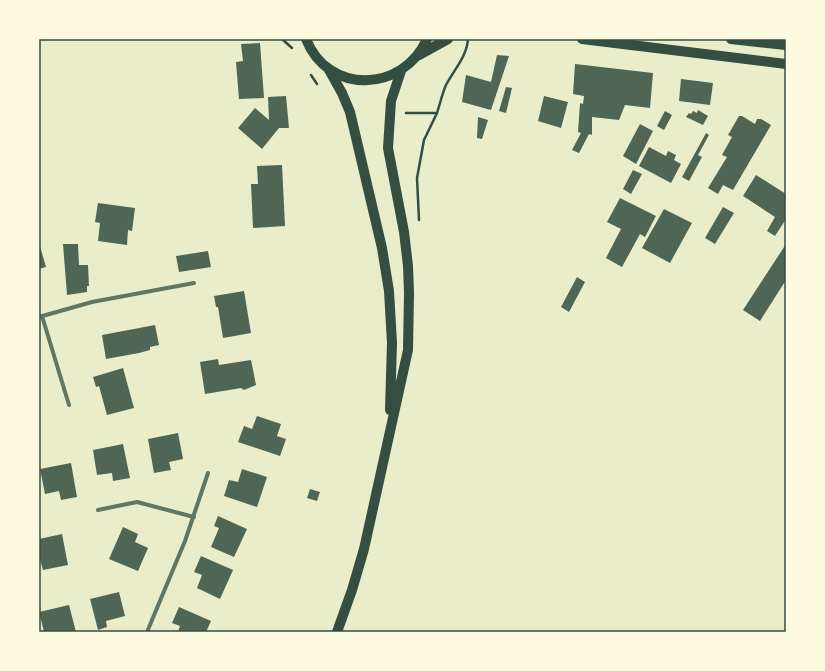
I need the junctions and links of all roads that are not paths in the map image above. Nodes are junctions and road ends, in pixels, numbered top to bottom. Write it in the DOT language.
graph roads {
  1 [pos="306,39"];
  2 [pos="427,39"];
  3 [pos="448,39"];
  4 [pos="582,39"];
  5 [pos="731,39"];
  6 [pos="786,46"];
  7 [pos="418,56"];
  8 [pos="786,64"];
  9 [pos="328,68"];
  10 [pos="401,71"];
  11 [pos="194,283"];
  12 [pos="40,316"];
  13 [pos="69,405"];
  14 [pos="389,432"];
  15 [pos="208,473"];
  16 [pos="98,510"];
  17 [pos="194,517"];
  18 [pos="147,632"];
  19 [pos="337,632"];
  1 -- 9 [label="main road"];
  2 -- 7 [label="main road"];
  3 -- 7 [label="main road"];
  4 -- 8 [label="main road"];
  5 -- 6 [label="main road"];
  7 -- 10 [label="main road"];
  9 -- 10 [label="main road"];
  9 -- 14 [label="main road"];
  10 -- 14 [label="main road"];
  11 -- 12 [label="street"];
  12 -- 13 [label="street"];
  14 -- 19 [label="main road"];
  15 -- 17 [label="street"];
  16 -- 17 [label="street"];
  17 -- 18 [label="street"];
}
